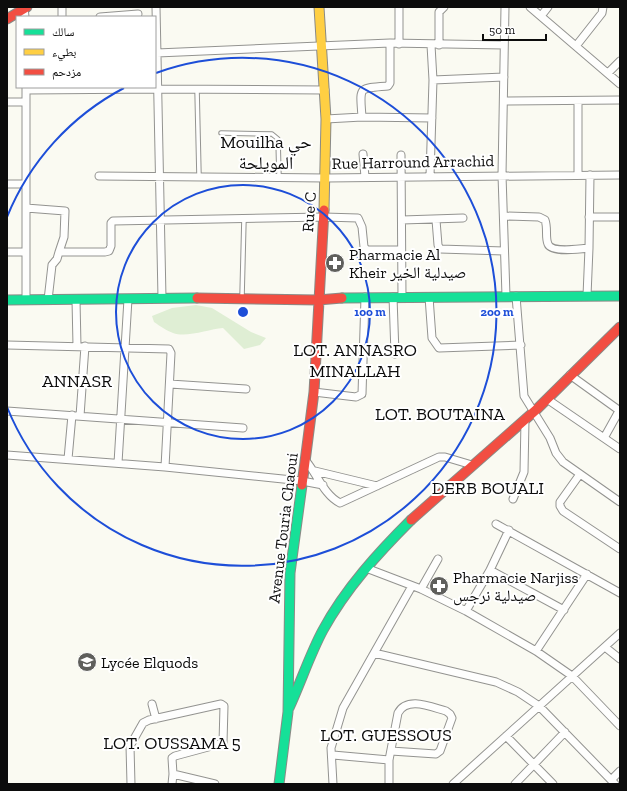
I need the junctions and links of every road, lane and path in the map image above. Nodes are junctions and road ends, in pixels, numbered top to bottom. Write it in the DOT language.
graph roads {
  1 [pos="156,7"];
  2 [pos="319,7"];
  3 [pos="399,7"];
  4 [pos="444,7"];
  5 [pos="505,7"];
  6 [pos="530,7"];
  7 [pos="548,7"];
  8 [pos="603,7"];
  9 [pos="25,10"];
  10 [pos="140,13"];
  11 [pos="110,16"];
  12 [pos="541,16"];
  13 [pos="7,19"];
  14 [pos="156,29"];
  15 [pos="390,44"];
  16 [pos="399,44"];
  17 [pos="321,45"];
  18 [pos="431,45"];
  19 [pos="439,45"];
  20 [pos="504,45"];
  21 [pos="576,46"];
  22 [pos="158,53"];
  23 [pos="620,61"];
  24 [pos="608,73"];
  25 [pos="504,77"];
  26 [pos="433,80"];
  27 [pos="620,84"];
  28 [pos="96,88"];
  29 [pos="157,88"];
  30 [pos="26,89"];
  31 [pos="63,89"];
  32 [pos="197,89"];
  33 [pos="325,90"];
  34 [pos="620,100"];
  35 [pos="578,101"];
  36 [pos="7,102"];
  37 [pos="26,102"];
  38 [pos="504,102"];
  39 [pos="362,117"];
  40 [pos="432,118"];
  41 [pos="326,119"];
  42 [pos="221,134"];
  43 [pos="363,154"];
  44 [pos="401,155"];
  45 [pos="502,175"];
  46 [pos="578,175"];
  47 [pos="590,175"];
  48 [pos="620,175"];
  49 [pos="99,176"];
  50 [pos="159,176"];
  51 [pos="199,176"];
  52 [pos="430,176"];
  53 [pos="279,177"];
  54 [pos="365,177"];
  55 [pos="401,177"];
  56 [pos="326,178"];
  57 [pos="7,184"];
  58 [pos="25,184"];
  59 [pos="26,208"];
  60 [pos="504,216"];
  61 [pos="324,217"];
  62 [pos="589,217"];
  63 [pos="620,217"];
  64 [pos="244,218"];
  65 [pos="463,218"];
  66 [pos="160,220"];
  67 [pos="402,220"];
  68 [pos="436,220"];
  69 [pos="589,248"];
  70 [pos="401,250"];
  71 [pos="504,251"];
  72 [pos="7,252"];
  73 [pos="26,252"];
  74 [pos="59,252"];
  75 [pos="506,296"];
  76 [pos="516,296"];
  77 [pos="587,296"];
  78 [pos="620,296"];
  79 [pos="365,297"];
  80 [pos="398,297"];
  81 [pos="429,297"];
  82 [pos="162,298"];
  83 [pos="242,298"];
  84 [pos="128,299"];
  85 [pos="7,300"];
  86 [pos="26,300"];
  87 [pos="48,300"];
  88 [pos="76,300"];
  89 [pos="318,300"];
  90 [pos="620,327"];
  91 [pos="521,345"];
  92 [pos="7,346"];
  93 [pos="81,346"];
  94 [pos="126,347"];
  95 [pos="395,354"];
  96 [pos="570,375"];
  97 [pos="170,384"];
  98 [pos="246,389"];
  99 [pos="314,392"];
  100 [pos="547,399"];
  101 [pos="7,411"];
  102 [pos="619,411"];
  103 [pos="534,412"];
  104 [pos="72,415"];
  105 [pos="80,416"];
  106 [pos="122,419"];
  107 [pos="525,420"];
  108 [pos="168,423"];
  109 [pos="243,428"];
  110 [pos="604,438"];
  111 [pos="620,449"];
  112 [pos="7,455"];
  113 [pos="68,459"];
  114 [pos="306,461"];
  115 [pos="118,463"];
  116 [pos="472,465"];
  117 [pos="165,467"];
  118 [pos="315,471"];
  119 [pos="580,474"];
  120 [pos="302,481"];
  121 [pos="323,485"];
  122 [pos="377,486"];
  123 [pos="513,499"];
  124 [pos="620,502"];
  125 [pos="496,524"];
  126 [pos="509,530"];
  127 [pos="620,549"];
  128 [pos="438,559"];
  129 [pos="366,568"];
  130 [pos="490,570"];
  131 [pos="587,574"];
  132 [pos="412,586"];
  133 [pos="421,590"];
  134 [pos="620,593"];
  135 [pos="564,610"];
  136 [pos="466,611"];
  137 [pos="620,633"];
  138 [pos="605,647"];
  139 [pos="536,651"];
  140 [pos="374,653"];
  141 [pos="620,659"];
  142 [pos="572,676"];
  143 [pos="152,704"];
  144 [pos="539,706"];
  145 [pos="288,712"];
  146 [pos="156,718"];
  147 [pos="620,726"];
  148 [pos="565,732"];
  149 [pos="506,736"];
  150 [pos="391,751"];
  151 [pos="333,755"];
  152 [pos="389,760"];
  153 [pos="535,764"];
  154 [pos="620,771"];
  155 [pos="173,774"];
  156 [pos="613,782"];
  157 [pos="132,784"];
  158 [pos="172,784"];
  159 [pos="215,784"];
  160 [pos="279,784"];
  161 [pos="333,784"];
  162 [pos="389,784"];
  163 [pos="453,784"];
  164 [pos="515,784"];
  165 [pos="554,784"];
  1 -- 14 [label="street"];
  2 -- 17 [label="street, Rue C"];
  3 -- 16 [label="street"];
  4 -- 19 [label="street"];
  5 -- 20 [label="street"];
  6 -- 12 [label="street"];
  7 -- 12 [label="street"];
  8 -- 21 [label="street"];
  9 -- 13 [label="street"];
  10 -- 11 [label="street"];
  12 -- 21 [label="street"];
  14 -- 22 [label="street"];
  15 -- 16 [label="street"];
  15 -- 17 [label="street"];
  15 -- 39 [label="street"];
  16 -- 18 [label="street"];
  17 -- 22 [label="street"];
  17 -- 33 [label="street, Rue C"];
  18 -- 19 [label="street"];
  18 -- 26 [label="street"];
  19 -- 20 [label="street"];
  20 -- 25 [label="street"];
  21 -- 24 [label="street"];
  22 -- 29 [label="street"];
  23 -- 24 [label="street"];
  24 -- 27 [label="street"];
  25 -- 26 [label="street"];
  25 -- 38 [label="street"];
  26 -- 40 [label="street"];
  28 -- 29 [label="street"];
  28 -- 31 [label="street"];
  29 -- 32 [label="street"];
  29 -- 50 [label="street"];
  30 -- 31 [label="street"];
  30 -- 37 [label="street"];
  32 -- 33 [label="street"];
  32 -- 51 [label="lane"];
  33 -- 41 [label="street, Rue C"];
  34 -- 35 [label="street"];
  35 -- 38 [label="street"];
  35 -- 46 [label="street"];
  36 -- 37 [label="street"];
  37 -- 58 [label="street"];
  38 -- 45 [label="street"];
  39 -- 40 [label="street"];
  39 -- 41 [label="street"];
  40 -- 52 [label="street"];
  41 -- 56 [label="street, Rue C"];
  42 -- 53 [label="lane"];
  43 -- 54 [label="street"];
  44 -- 55 [label="street"];
  45 -- 46 [label="street, Rue Harround Arrachid"];
  45 -- 52 [label="street, Rue Harround Arrachid"];
  45 -- 60 [label="street"];
  46 -- 47 [label="street, Rue Harround Arrachid"];
  47 -- 48 [label="street, Rue Harround Arrachid"];
  47 -- 62 [label="street"];
  49 -- 50 [label="street, Rue Harround Arrachid"];
  50 -- 51 [label="street, Rue Harround Arrachid"];
  50 -- 66 [label="street"];
  51 -- 53 [label="street, Rue Harround Arrachid"];
  52 -- 55 [label="street, Rue Harround Arrachid"];
  53 -- 56 [label="street, Rue Harround Arrachid"];
  54 -- 55 [label="street, Rue Harround Arrachid"];
  54 -- 56 [label="street, Rue Harround Arrachid"];
  55 -- 67 [label="street"];
  56 -- 61 [label="street, Rue C"];
  57 -- 58 [label="street"];
  58 -- 59 [label="street"];
  59 -- 73 [label="street"];
  59 -- 74 [label="street"];
  60 -- 69 [label="street"];
  60 -- 71 [label="street"];
  61 -- 64 [label="street"];
  61 -- 70 [label="street"];
  61 -- 89 [label="street, Rue C"];
  62 -- 63 [label="street"];
  62 -- 69 [label="street"];
  64 -- 66 [label="street"];
  64 -- 83 [label="lane"];
  65 -- 68 [label="street"];
  66 -- 74 [label="street"];
  66 -- 82 [label="street"];
  67 -- 68 [label="street"];
  67 -- 70 [label="street"];
  68 -- 71 [label="street"];
  69 -- 77 [label="street"];
  70 -- 80 [label="street"];
  71 -- 75 [label="street"];
  72 -- 73 [label="street"];
  73 -- 86 [label="street"];
  74 -- 87 [label="street"];
  75 -- 76 [label="street"];
  75 -- 81 [label="street"];
  76 -- 77 [label="street"];
  76 -- 91 [label="street"];
  77 -- 78 [label="street"];
  79 -- 80 [label="street"];
  79 -- 89 [label="street"];
  79 -- 99 [label="street"];
  80 -- 81 [label="street"];
  80 -- 95 [label="street"];
  81 -- 91 [label="street"];
  82 -- 83 [label="street"];
  82 -- 84 [label="street"];
  83 -- 89 [label="street"];
  84 -- 88 [label="street"];
  84 -- 94 [label="street"];
  85 -- 86 [label="street"];
  86 -- 87 [label="street"];
  87 -- 88 [label="street"];
  88 -- 93 [label="street"];
  89 -- 99 [label="street, Avenue Touria Chaoui"];
  90 -- 96 [label="street"];
  91 -- 103 [label="street"];
  92 -- 93 [label="street"];
  93 -- 94 [label="street"];
  93 -- 105 [label="street"];
  94 -- 97 [label="street"];
  94 -- 106 [label="street"];
  96 -- 100 [label="street"];
  96 -- 102 [label="street"];
  97 -- 98 [label="street"];
  97 -- 108 [label="street"];
  99 -- 114 [label="street, Avenue Touria Chaoui"];
  100 -- 103 [label="street"];
  100 -- 110 [label="street"];
  101 -- 104 [label="street"];
  102 -- 110 [label="street"];
  103 -- 107 [label="street"];
  103 -- 119 [label="street"];
  104 -- 105 [label="street"];
  104 -- 113 [label="street"];
  105 -- 106 [label="street"];
  106 -- 108 [label="street"];
  106 -- 115 [label="street"];
  107 -- 116 [label="street"];
  107 -- 123 [label="street"];
  108 -- 109 [label="street"];
  108 -- 117 [label="street"];
  110 -- 111 [label="street"];
  112 -- 113 [label="street"];
  113 -- 115 [label="street"];
  114 -- 118 [label="street"];
  114 -- 120 [label="street, Avenue Touria Chaoui"];
  115 -- 117 [label="street"];
  116 -- 122 [label="street"];
  116 -- 129 [label="street"];
  117 -- 120 [label="street"];
  118 -- 121 [label="street"];
  118 -- 122 [label="street"];
  119 -- 124 [label="street"];
  119 -- 127 [label="street"];
  120 -- 121 [label="street"];
  120 -- 145 [label="street, Avenue Touria Chaoui"];
  121 -- 122 [label="street"];
  125 -- 126 [label="street"];
  126 -- 130 [label="street"];
  126 -- 131 [label="street"];
  128 -- 133 [label="street"];
  129 -- 132 [label="street"];
  129 -- 145 [label="street"];
  130 -- 135 [label="street"];
  130 -- 136 [label="street"];
  131 -- 134 [label="street"];
  131 -- 135 [label="street"];
  132 -- 133 [label="street"];
  132 -- 140 [label="street"];
  133 -- 136 [label="street"];
  135 -- 139 [label="street"];
  136 -- 139 [label="street"];
  137 -- 138 [label="street"];
  138 -- 141 [label="street"];
  138 -- 142 [label="street"];
  139 -- 142 [label="street"];
  140 -- 144 [label="street"];
  140 -- 151 [label="street"];
  142 -- 144 [label="street"];
  142 -- 147 [label="street"];
  143 -- 146 [label="street"];
  144 -- 148 [label="street"];
  144 -- 149 [label="street"];
  145 -- 160 [label="street, Avenue Touria Chaoui"];
  146 -- 155 [label="street"];
  146 -- 157 [label="street"];
  148 -- 153 [label="street"];
  148 -- 156 [label="street"];
  149 -- 153 [label="street"];
  149 -- 163 [label="street"];
  150 -- 150 [label="street"];
  150 -- 152 [label="street"];
  151 -- 152 [label="street"];
  151 -- 161 [label="street"];
  152 -- 162 [label="street"];
  153 -- 164 [label="street"];
  153 -- 165 [label="street"];
  154 -- 156 [label="street"];
  155 -- 158 [label="street"];
  155 -- 159 [label="street"];
}
